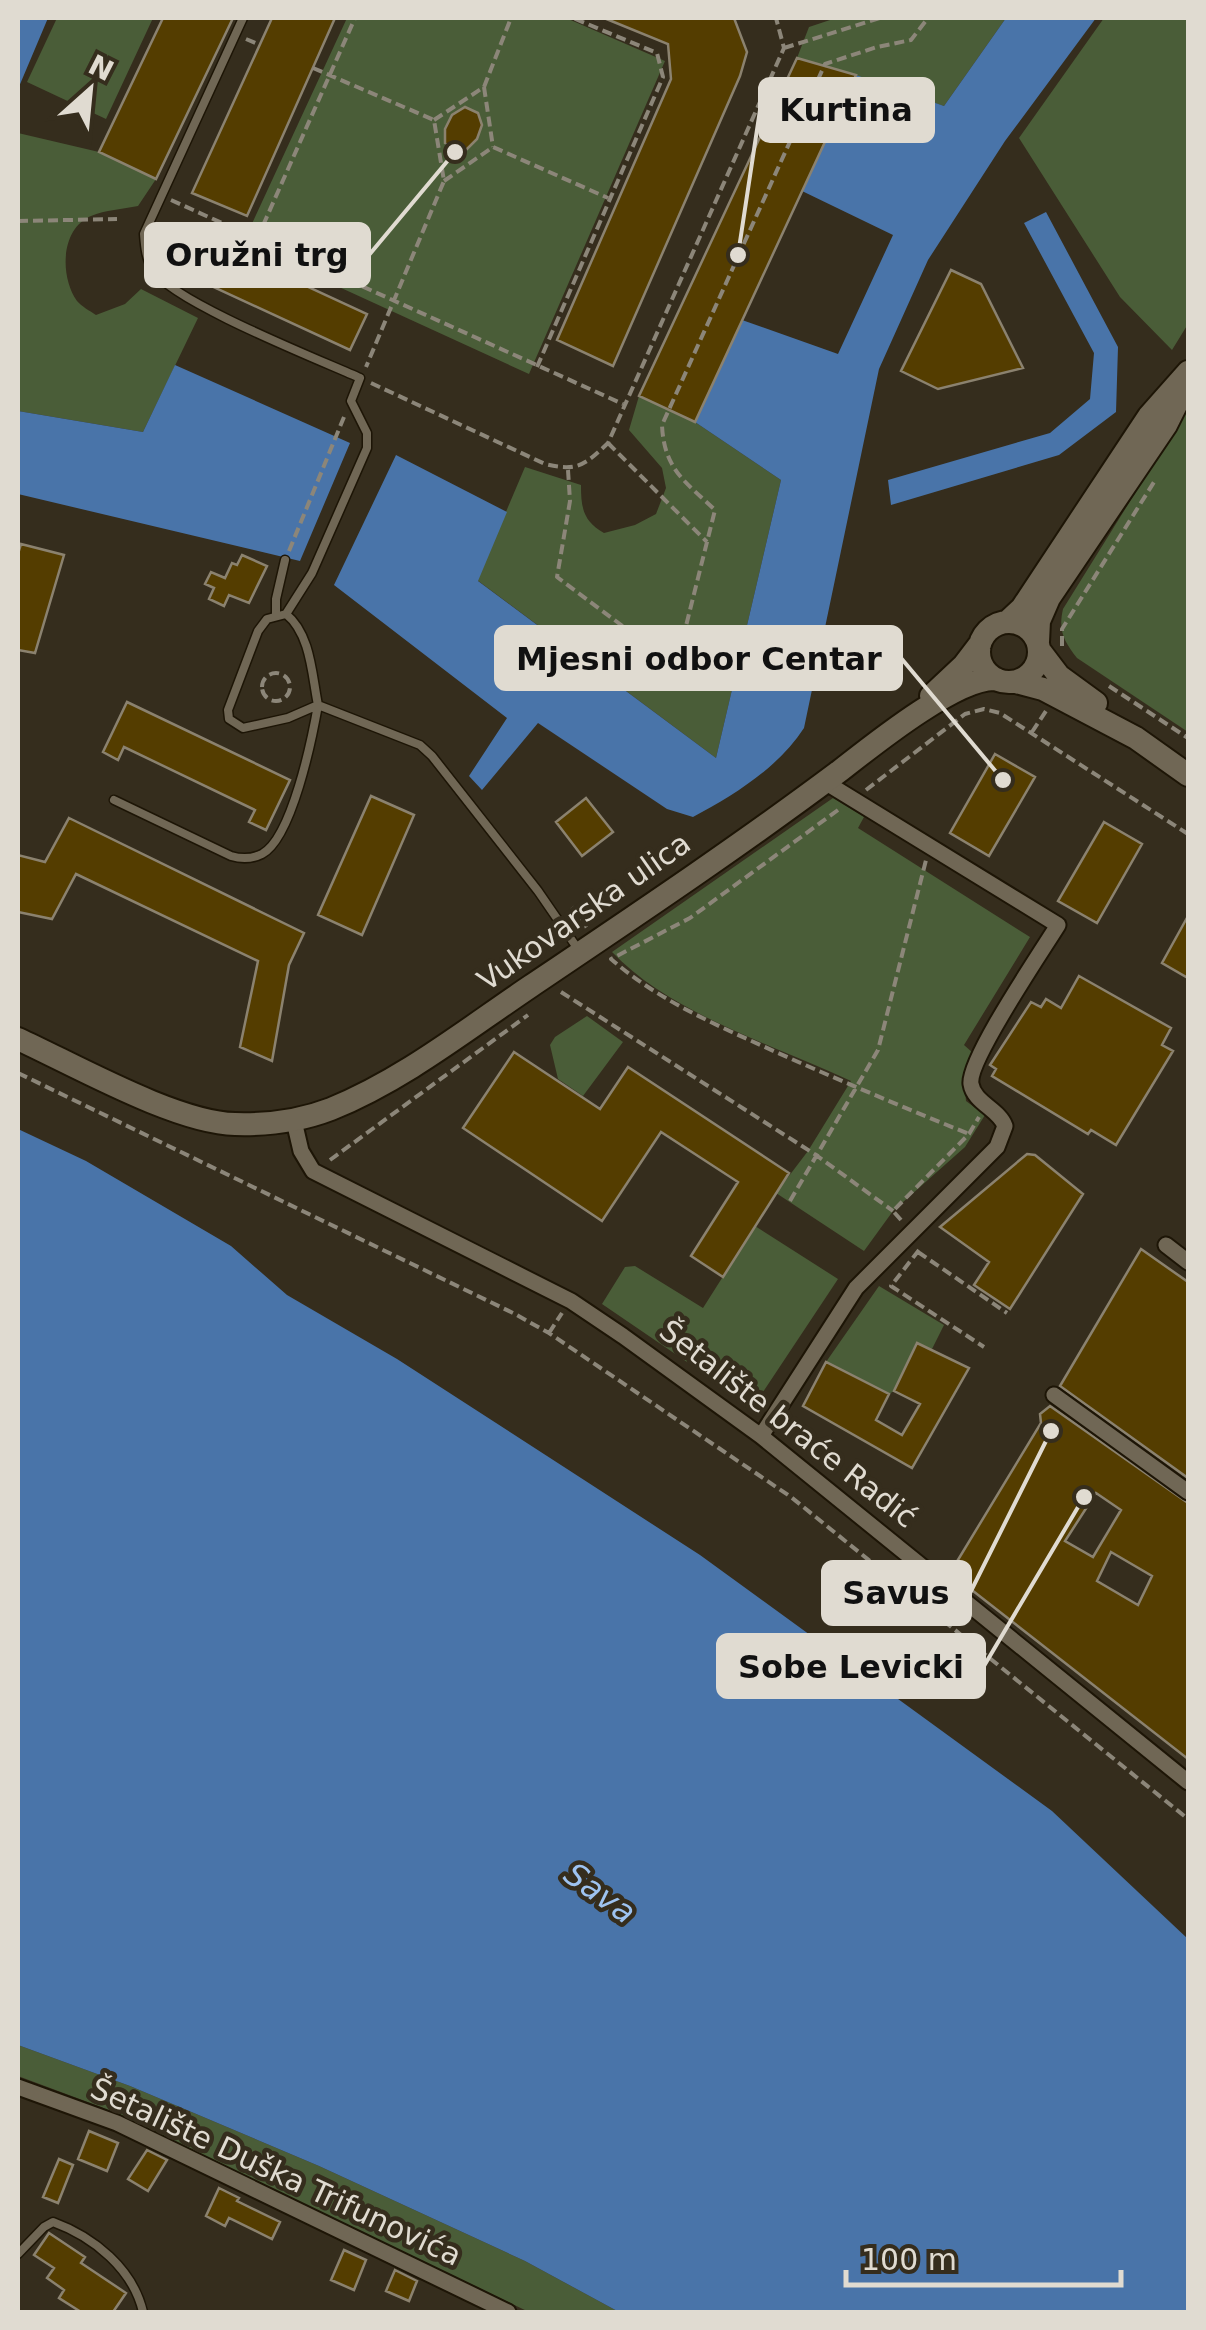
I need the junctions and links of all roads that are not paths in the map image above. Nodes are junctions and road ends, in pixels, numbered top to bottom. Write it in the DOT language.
graph roads {
  1 [pos="243,18"];
  2 [pos="1188,375"];
  3 [pos="285,560"];
  4 [pos="281,615"];
  5 [pos="1007,622"];
  6 [pos="980,644"];
  7 [pos="1047,648"];
  8 [pos="1006,680"];
  9 [pos="318,705"];
  10 [pos="895,729"];
  11 [pos="1136,738"];
  12 [pos="1188,774"];
  13 [pos="825,782"];
  14 [pos="114,800"];
  15 [pos="580,953"];
  16 [pos="18,1039"];
  17 [pos="294,1120"];
  18 [pos="1166,1246"];
  19 [pos="1188,1262"];
  20 [pos="1054,1395"];
  21 [pos="761,1436"];
  22 [pos="1188,1492"];
  23 [pos="1188,1782"];
  24 [pos="18,2087"];
  25 [pos="18,2254"];
  26 [pos="143,2312"];
  27 [pos="508,2312"];
  1 -- 4 [label="lane"];
  2 -- 5 [label="main road"];
  2 -- 7 [label="main road"];
  3 -- 4 [label="lane"];
  4 -- 9 [label="lane"];
  4 -- 9 [label="lane"];
  5 -- 6 [label="main road"];
  5 -- 7 [label="main road"];
  6 -- 8 [label="main road"];
  6 -- 10 [label="main road, Vukovarska ulica"];
  7 -- 8 [label="main road"];
  7 -- 11 [label="main road"];
  8 -- 10 [label="main road, Vukovarska ulica"];
  8 -- 11 [label="main road"];
  9 -- 14 [label="lane"];
  9 -- 15 [label="lane"];
  10 -- 13 [label="main road, Vukovarska ulica"];
  11 -- 12 [label="main road"];
  13 -- 15 [label="main road, Vukovarska ulica"];
  13 -- 21 [label="street"];
  15 -- 17 [label="main road, Vukovarska ulica"];
  16 -- 17 [label="main road"];
  17 -- 21 [label="street, Šetalište braće Radić"];
  18 -- 19 [label="street"];
  20 -- 22 [label="street"];
  21 -- 23 [label="street, Šetalište braće Radić"];
  24 -- 27 [label="street, Šetalište Duška Trifunovića"];
  25 -- 26 [label="lane"];
}
